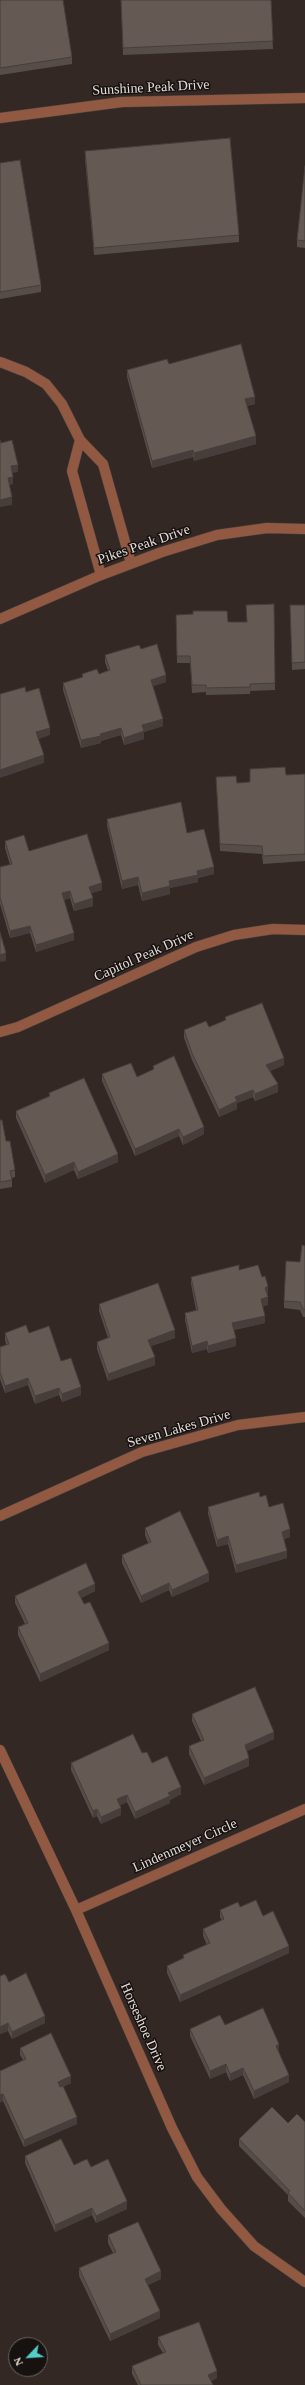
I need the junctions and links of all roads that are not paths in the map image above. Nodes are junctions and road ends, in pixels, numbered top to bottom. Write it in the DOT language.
graph roads {
  1 [pos="305,98"];
  2 [pos="0,118"];
  3 [pos="0,362"];
  4 [pos="80,440"];
  5 [pos="305,529"];
  6 [pos="131,562"];
  7 [pos="101,575"];
  8 [pos="0,619"];
  9 [pos="305,930"];
  10 [pos="0,1032"];
  11 [pos="305,1417"];
  12 [pos="0,1516"];
  13 [pos="0,1750"];
  14 [pos="305,1809"];
  15 [pos="76,1910"];
  16 [pos="305,2282"];
  1 -- 2 [label="street, Sunshine Peak Drive"];
  3 -- 4 [label="street"];
  4 -- 6 [label="street"];
  4 -- 7 [label="street"];
  5 -- 6 [label="street, Pikes Peak Drive"];
  6 -- 7 [label="street, Pikes Peak Drive"];
  7 -- 8 [label="street, Pikes Peak Drive"];
  9 -- 10 [label="street, Capitol Peak Drive"];
  11 -- 12 [label="street, Seven Lakes Drive"];
  13 -- 15 [label="street, Horseshoe Drive"];
  14 -- 15 [label="street, Lindenmeyer Circle"];
  15 -- 16 [label="street, Horseshoe Drive"];
}
